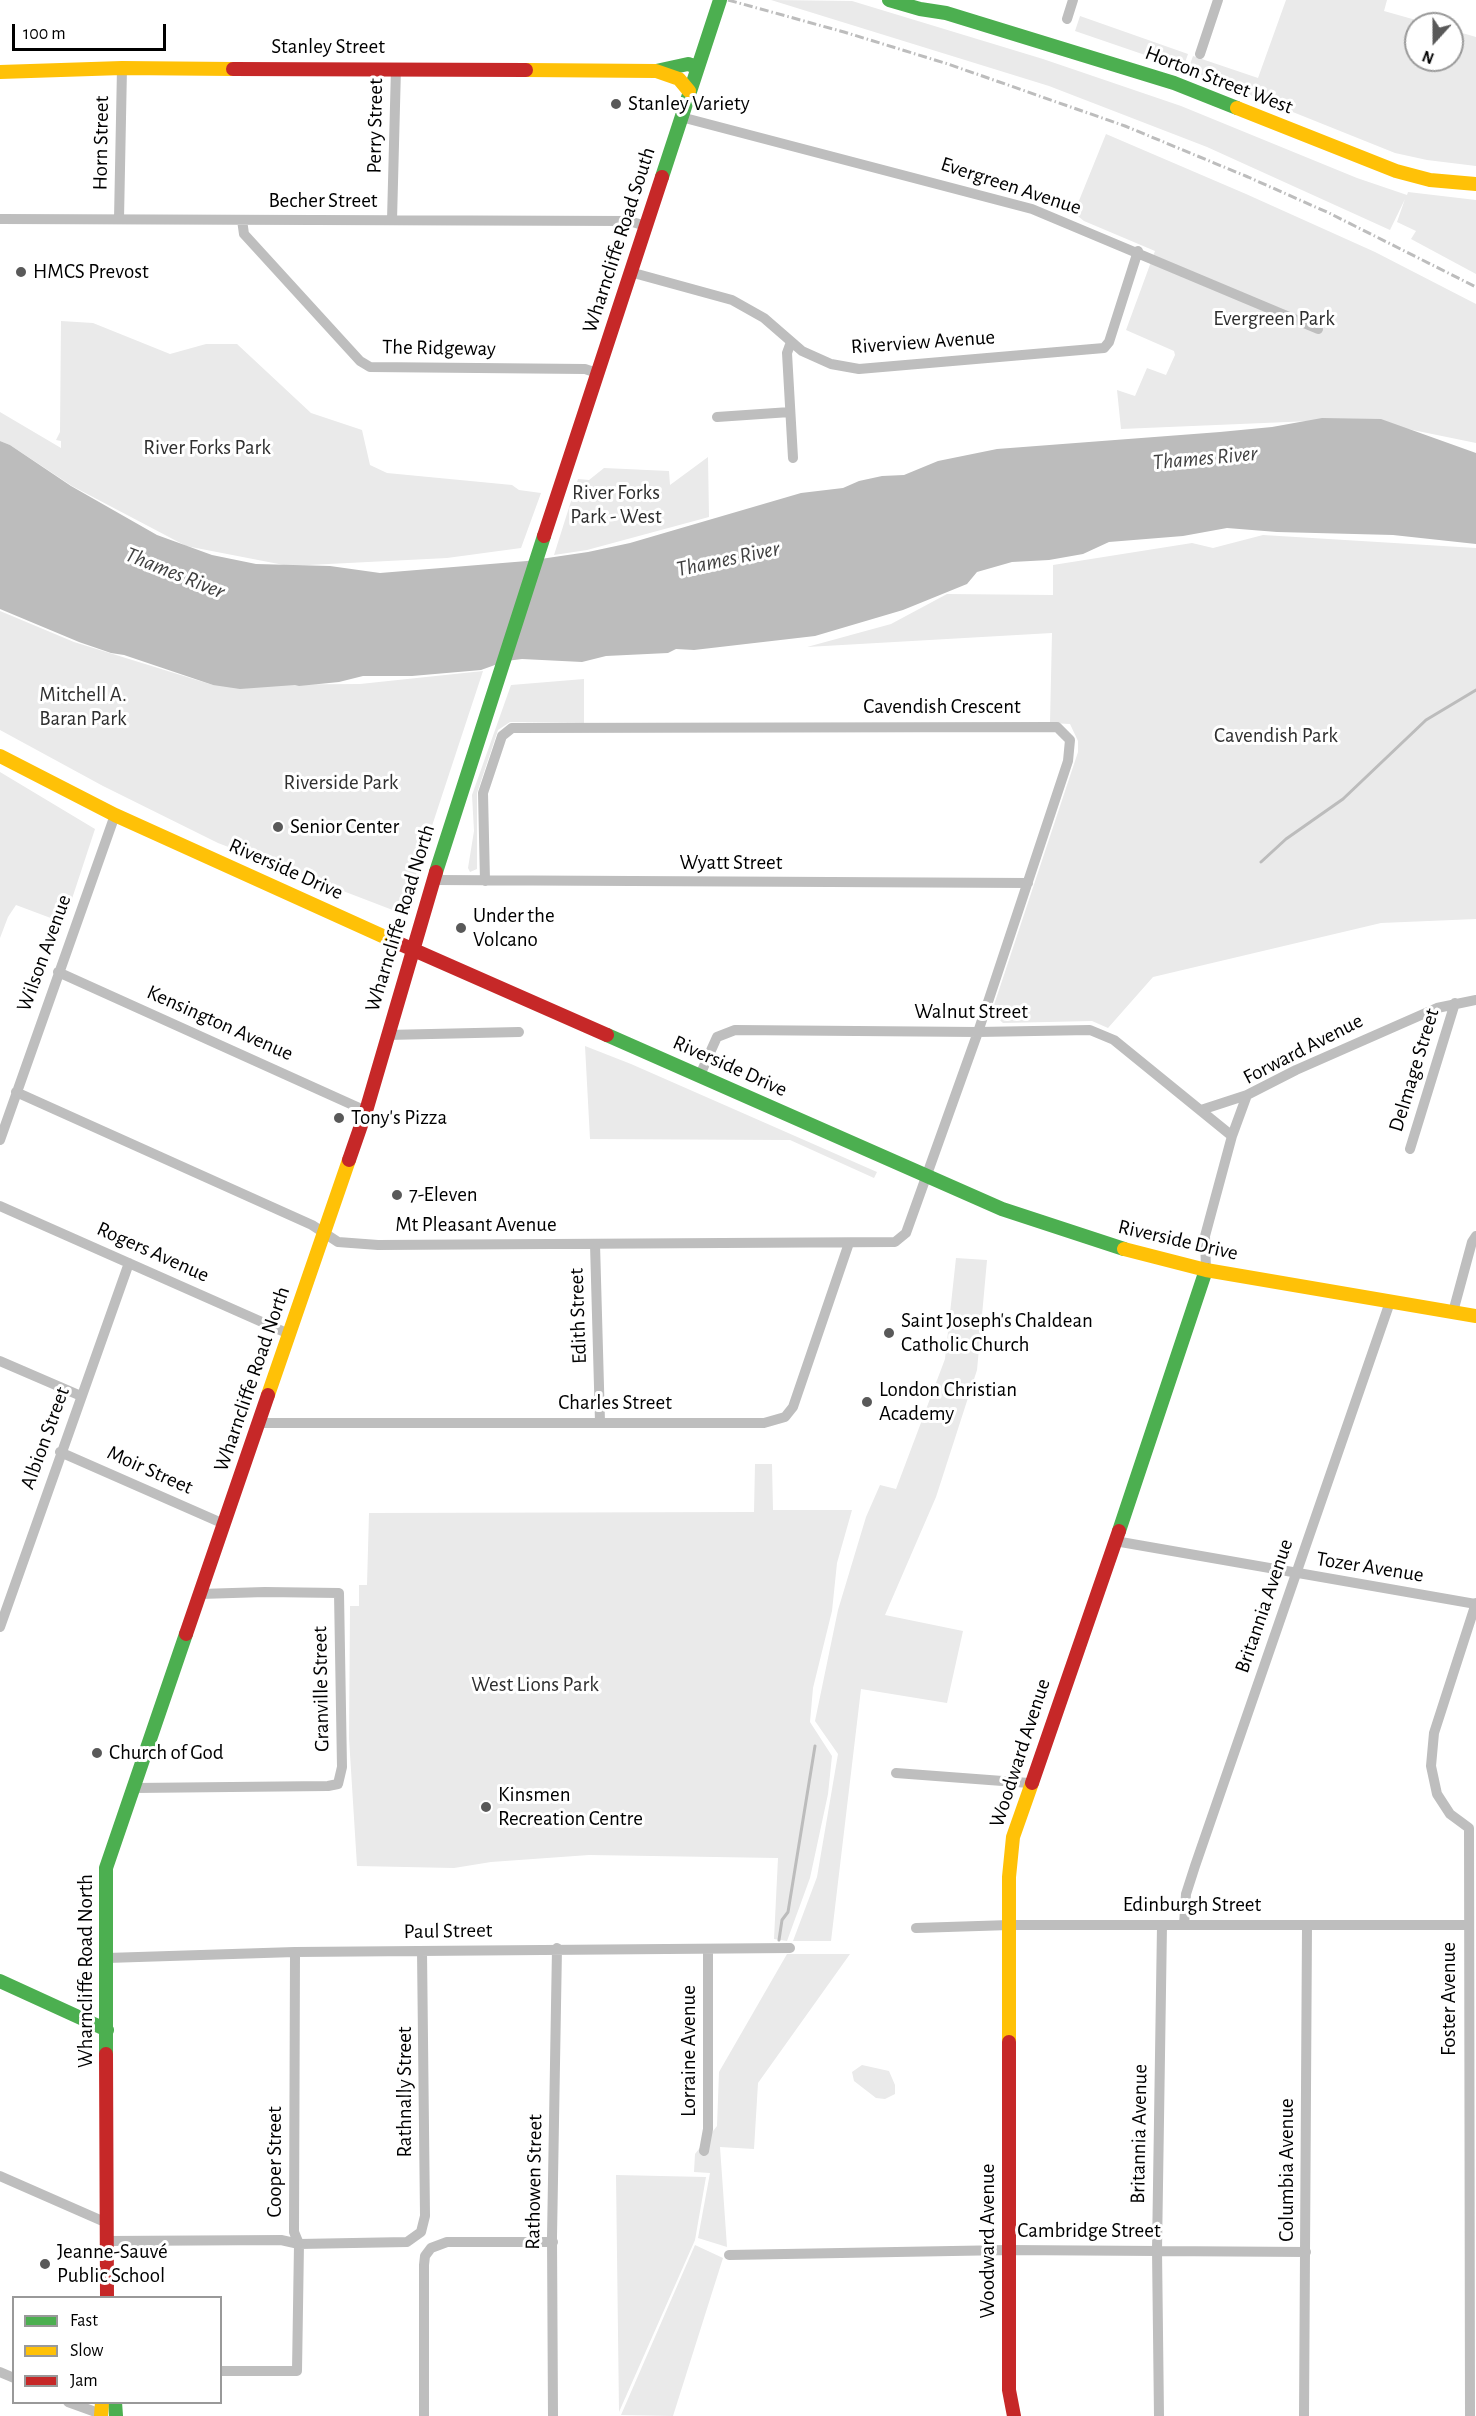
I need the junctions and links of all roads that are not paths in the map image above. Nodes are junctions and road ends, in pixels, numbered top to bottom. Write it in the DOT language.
graph roads {
  1 [pos="720,0"];
  2 [pos="889,0"];
  3 [pos="927,0"];
  4 [pos="1073,0"];
  5 [pos="1218,0"];
  6 [pos="946,13"];
  7 [pos="1067,19"];
  8 [pos="1200,54"];
  9 [pos="697,67"];
  10 [pos="122,68"];
  11 [pos="396,68"];
  12 [pos="656,71"];
  13 [pos="0,72"];
  14 [pos="689,91"];
  15 [pos="681,117"];
  16 [pos="1476,184"];
  17 [pos="0,219"];
  18 [pos="118,219"];
  19 [pos="242,220"];
  20 [pos="392,220"];
  21 [pos="646,226"];
  22 [pos="1138,251"];
  23 [pos="630,272"];
  24 [pos="1318,329"];
  25 [pos="791,342"];
  26 [pos="597,372"];
  27 [pos="790,412"];
  28 [pos="717,417"];
  29 [pos="793,458"];
  30 [pos="558,492"];
  31 [pos="0,756"];
  32 [pos="115,815"];
  33 [pos="434,880"];
  34 [pos="485,881"];
  35 [pos="1028,883"];
  36 [pos="412,949"];
  37 [pos="58,972"];
  38 [pos="1476,1000"];
  39 [pos="1455,1003"];
  40 [pos="519,1032"];
  41 [pos="978,1032"];
  42 [pos="387,1035"];
  43 [pos="700,1075"];
  44 [pos="16,1092"];
  45 [pos="1246,1095"];
  46 [pos="1201,1110"];
  47 [pos="366,1111"];
  48 [pos="1232,1136"];
  49 [pos="0,1140"];
  50 [pos="1410,1149"];
  51 [pos="928,1176"];
  52 [pos="0,1206"];
  53 [pos="324,1235"];
  54 [pos="1476,1236"];
  55 [pos="595,1244"];
  56 [pos="849,1244"];
  57 [pos="129,1263"];
  58 [pos="1206,1270"];
  59 [pos="1390,1302"];
  60 [pos="1453,1312"];
  61 [pos="1476,1316"];
  62 [pos="289,1334"];
  63 [pos="0,1361"];
  64 [pos="81,1396"];
  65 [pos="600,1422"];
  66 [pos="259,1423"];
  67 [pos="60,1452"];
  68 [pos="224,1524"];
  69 [pos="1115,1541"];
  70 [pos="1296,1574"];
  71 [pos="200,1594"];
  72 [pos="1476,1604"];
  73 [pos="0,1627"];
  74 [pos="896,1773"];
  75 [pos="1029,1783"];
  76 [pos="134,1788"];
  77 [pos="1472,1830"];
  78 [pos="1010,1925"];
  79 [pos="1162,1925"];
  80 [pos="1184,1925"];
  81 [pos="1307,1925"];
  82 [pos="1468,1925"];
  83 [pos="916,1928"];
  84 [pos="557,1948"];
  85 [pos="790,1948"];
  86 [pos="708,1949"];
  87 [pos="422,1951"];
  88 [pos="294,1952"];
  89 [pos="106,1958"];
  90 [pos="0,1981"];
  91 [pos="107,2030"];
  92 [pos="704,2151"];
  93 [pos="0,2176"];
  94 [pos="107,2223"];
  95 [pos="107,2241"];
  96 [pos="553,2242"];
  97 [pos="299,2244"];
  98 [pos="1008,2250"];
  99 [pos="1157,2250"];
  100 [pos="1306,2252"];
  101 [pos="729,2255"];
  102 [pos="107,2296"];
  103 [pos="222,2371"];
  104 [pos="72,2404"];
  105 [pos="101,2411"];
  106 [pos="424,2416"];
  107 [pos="553,2416"];
  108 [pos="1014,2416"];
  109 [pos="1159,2416"];
  110 [pos="1304,2416"];
  111 [pos="1470,2416"];
  1 -- 9 [label="main road, Wharncliffe Road South"];
  2 -- 6 [label="main road, Horton Street West"];
  3 -- 6 [label="main road, Horton Street West"];
  4 -- 7 [label="street"];
  5 -- 8 [label="street"];
  6 -- 16 [label="main road, Horton Street West"];
  9 -- 12 [label="main road, Stanley Street"];
  9 -- 14 [label="main road, Wharncliffe Road South"];
  10 -- 11 [label="main road, Stanley Street"];
  10 -- 13 [label="main road, Stanley Street"];
  10 -- 18 [label="street, Horn Street"];
  11 -- 12 [label="main road, Stanley Street"];
  11 -- 20 [label="street, Perry Street"];
  12 -- 14 [label="main road, Stanley Street"];
  14 -- 15 [label="main road, Wharncliffe Road South"];
  15 -- 21 [label="main road, Wharncliffe Road South"];
  15 -- 22 [label="street, Evergreen Avenue"];
  17 -- 18 [label="street, Becher Street"];
  18 -- 19 [label="street, Becher Street"];
  19 -- 20 [label="street, Becher Street"];
  19 -- 26 [label="street, The Ridgeway"];
  20 -- 21 [label="street, Becher Street"];
  21 -- 23 [label="main road, Wharncliffe Road South"];
  22 -- 24 [label="street, Evergreen Avenue"];
  22 -- 25 [label="street, Riverview Avenue"];
  23 -- 25 [label="street, Riverview Avenue"];
  23 -- 26 [label="main road, Wharncliffe Road South"];
  25 -- 27 [label="street"];
  26 -- 30 [label="main road, Wharncliffe Road South"];
  27 -- 28 [label="street"];
  27 -- 29 [label="street"];
  30 -- 33 [label="main road, Wharncliffe Road North"];
  31 -- 32 [label="main road, Riverside Drive"];
  32 -- 36 [label="main road, Riverside Drive"];
  32 -- 37 [label="street, Wilson Avenue"];
  33 -- 34 [label="street, Wyatt Street"];
  33 -- 36 [label="main road, Wharncliffe Road North"];
  34 -- 35 [label="street, Wyatt Street"];
  34 -- 35 [label="street, Cavendish Crescent"];
  35 -- 41 [label="street, Cavendish Crescent"];
  36 -- 42 [label="main road, Wharncliffe Road North"];
  36 -- 43 [label="main road, Riverside Drive"];
  37 -- 44 [label="street, Wilson Avenue"];
  37 -- 47 [label="street, Kensington Avenue"];
  38 -- 39 [label="street, Forward Avenue"];
  39 -- 45 [label="street, Forward Avenue"];
  39 -- 50 [label="street, Delmage Street"];
  40 -- 42 [label="street"];
  41 -- 43 [label="street, Walnut Street"];
  41 -- 46 [label="street, Walnut Street"];
  41 -- 51 [label="street, Cavendish Crescent"];
  42 -- 47 [label="main road, Wharncliffe Road North"];
  43 -- 51 [label="main road, Riverside Drive"];
  44 -- 49 [label="street, Wilson Avenue"];
  44 -- 53 [label="street, Mt Pleasant Avenue"];
  45 -- 46 [label="street"];
  45 -- 48 [label="street, Forward Avenue"];
  46 -- 48 [label="street, Walnut Street"];
  47 -- 53 [label="main road, Wharncliffe Road North"];
  48 -- 58 [label="street, Forward Avenue"];
  51 -- 56 [label="street, Mt Pleasant Avenue"];
  51 -- 58 [label="main road, Riverside Drive"];
  52 -- 57 [label="street, Rogers Avenue"];
  53 -- 55 [label="street, Mt Pleasant Avenue"];
  53 -- 62 [label="main road, Wharncliffe Road North"];
  54 -- 60 [label="street"];
  55 -- 56 [label="street, Mt Pleasant Avenue"];
  55 -- 65 [label="street, Edith Street"];
  56 -- 65 [label="street, Charles Street"];
  57 -- 62 [label="street, Rogers Avenue"];
  57 -- 64 [label="street, Albion Street"];
  58 -- 59 [label="main road, Riverside Drive"];
  58 -- 69 [label="main road, Woodward Avenue"];
  59 -- 60 [label="main road, Riverside Drive"];
  59 -- 70 [label="street, Britannia Avenue"];
  60 -- 61 [label="main road, Riverside Drive"];
  62 -- 66 [label="main road, Wharncliffe Road North"];
  63 -- 64 [label="street"];
  64 -- 67 [label="street, Albion Street"];
  65 -- 66 [label="street, Charles Street"];
  66 -- 68 [label="main road, Wharncliffe Road North"];
  67 -- 68 [label="street, Moir Street"];
  67 -- 73 [label="street, Albion Street"];
  68 -- 71 [label="main road, Wharncliffe Road North"];
  69 -- 70 [label="street, Tozer Avenue"];
  69 -- 75 [label="main road, Woodward Avenue"];
  70 -- 72 [label="street, Tozer Avenue"];
  70 -- 80 [label="street, Britannia Avenue"];
  71 -- 76 [label="main road, Wharncliffe Road North"];
  71 -- 76 [label="street, Granville Street"];
  72 -- 77 [label="street, Foster Avenue"];
  74 -- 75 [label="street"];
  75 -- 78 [label="main road, Woodward Avenue"];
  76 -- 89 [label="main road, Wharncliffe Road North"];
  77 -- 82 [label="street, Foster Avenue"];
  78 -- 79 [label="street, Edinburgh Street"];
  78 -- 83 [label="street, Edinburgh Street"];
  78 -- 98 [label="main road, Woodward Avenue"];
  79 -- 80 [label="street, Edinburgh Street"];
  79 -- 99 [label="street, Britannia Avenue"];
  80 -- 81 [label="street, Edinburgh Street"];
  81 -- 82 [label="street, Edinburgh Street"];
  81 -- 100 [label="street, Columbia Avenue"];
  82 -- 111 [label="street, Foster Avenue"];
  84 -- 86 [label="street, Paul Street"];
  84 -- 87 [label="street, Paul Street"];
  84 -- 96 [label="street, Rathowen Street"];
  85 -- 86 [label="street, Paul Street"];
  86 -- 92 [label="street, Lorraine Avenue"];
  87 -- 88 [label="street, Paul Street"];
  87 -- 97 [label="street, Rathnally Street"];
  88 -- 89 [label="street, Paul Street"];
  88 -- 97 [label="street, Cooper Street"];
  89 -- 91 [label="main road, Wharncliffe Road North"];
  90 -- 91 [label="main road"];
  91 -- 94 [label="main road, Wharncliffe Road North"];
  93 -- 94 [label="street"];
  94 -- 95 [label="main road, Wharncliffe Road North"];
  95 -- 97 [label="street"];
  95 -- 102 [label="main road, Wharncliffe Road North"];
  96 -- 106 [label="street"];
  96 -- 107 [label="street, Rathowen Street"];
  97 -- 103 [label="street, Cooper Street"];
  98 -- 99 [label="street, Cambridge Street"];
  98 -- 101 [label="street, Cambridge Street"];
  98 -- 108 [label="main road, Woodward Avenue"];
  99 -- 100 [label="street, Cambridge Street"];
  99 -- 109 [label="street, Britannia Avenue"];
  100 -- 110 [label="street, Columbia Avenue"];
  104 -- 105 [label="street"];
}
